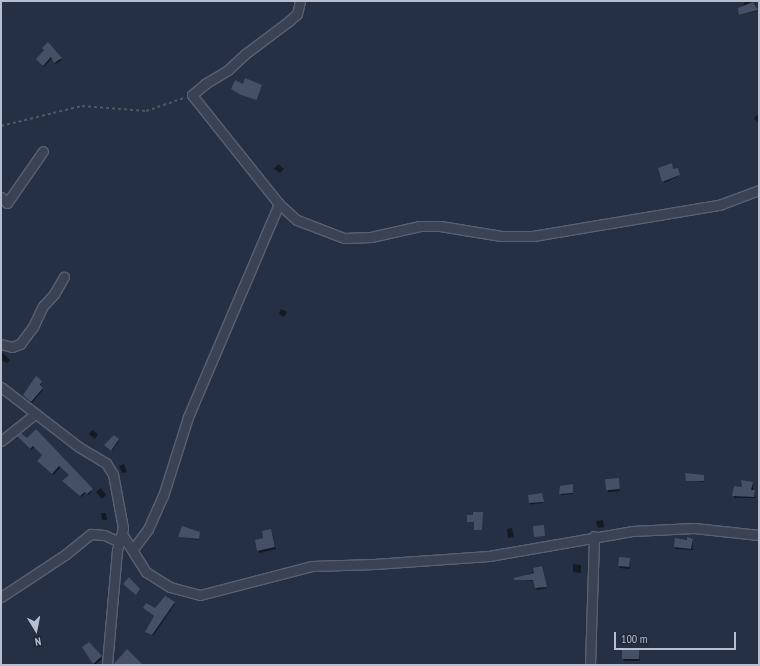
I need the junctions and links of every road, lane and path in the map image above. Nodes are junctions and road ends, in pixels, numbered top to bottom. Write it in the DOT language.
graph roads {
  1 [pos="300,1"];
  2 [pos="192,95"];
  3 [pos="1,126"];
  4 [pos="43,151"];
  5 [pos="759,190"];
  6 [pos="1,197"];
  7 [pos="279,204"];
  8 [pos="64,277"];
  9 [pos="1,344"];
  10 [pos="1,387"];
  11 [pos="36,414"];
  12 [pos="1,441"];
  13 [pos="759,535"];
  14 [pos="594,536"];
  15 [pos="121,538"];
  16 [pos="133,549"];
  17 [pos="1,597"];
  18 [pos="107,665"];
  19 [pos="590,665"];
  1 -- 2 [label="street"];
  2 -- 3 [label="path"];
  2 -- 7 [label="street"];
  4 -- 6 [label="street"];
  5 -- 7 [label="street"];
  7 -- 16 [label="street"];
  8 -- 9 [label="street"];
  10 -- 11 [label="street"];
  11 -- 12 [label="street"];
  11 -- 15 [label="street"];
  13 -- 14 [label="street"];
  14 -- 16 [label="street"];
  14 -- 19 [label="street"];
  15 -- 16 [label="street"];
  15 -- 17 [label="street"];
  15 -- 18 [label="street"];
}
